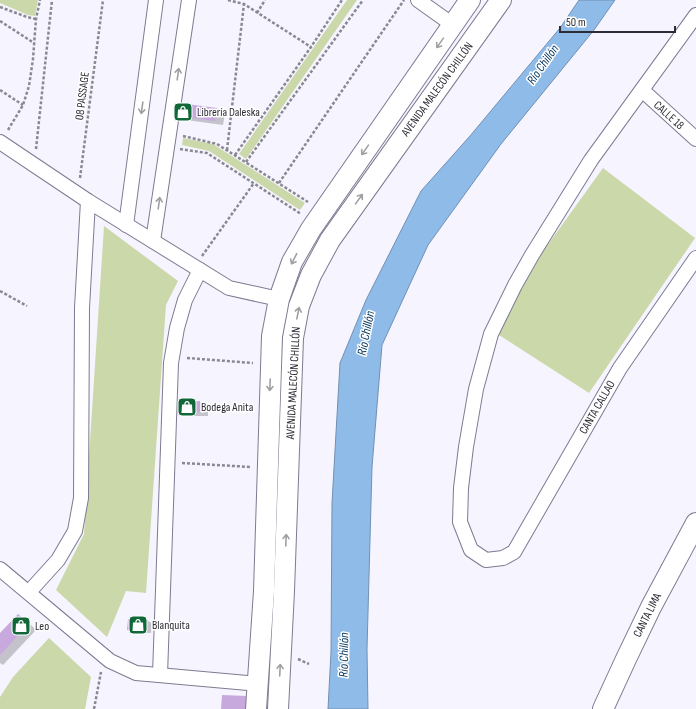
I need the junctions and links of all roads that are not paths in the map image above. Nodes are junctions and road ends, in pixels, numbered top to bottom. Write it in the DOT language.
graph roads {
  1 [pos="156,0"];
  2 [pos="189,0"];
  3 [pos="418,0"];
  4 [pos="470,0"];
  5 [pos="501,0"];
  6 [pos="696,15"];
  7 [pos="453,25"];
  8 [pos="642,90"];
  9 [pos="696,139"];
  10 [pos="0,142"];
  11 [pos="83,198"];
  12 [pos="126,225"];
  13 [pos="153,241"];
  14 [pos="696,258"];
  15 [pos="197,269"];
  16 [pos="279,299"];
  17 [pos="694,530"];
  18 [pos="0,568"];
  19 [pos="29,592"];
  20 [pos="160,675"];
  21 [pos="258,684"];
  22 [pos="256,709"];
  23 [pos="278,709"];
  24 [pos="603,709"];
  1 -- 12 [label="street, one-way"];
  13 -- 2 [label="street, one-way"];
  3 -- 7 [label="street"];
  4 -- 7 [label="main road, AVENIDA MALECÓN CHILLÓN"];
  23 -- 5 [label="main road, AVENIDA MALECÓN CHILLÓN, one-way"];
  6 -- 8 [label="street"];
  7 -- 16 [label="main road, AVENIDA MALECÓN CHILLÓN, one-way"];
  8 -- 9 [label="street, CALLE 18"];
  8 -- 14 [label="street, CANTA CALLAO"];
  10 -- 11 [label="street"];
  11 -- 12 [label="street"];
  11 -- 19 [label="street"];
  12 -- 13 [label="street"];
  13 -- 15 [label="street"];
  15 -- 16 [label="street"];
  15 -- 20 [label="street"];
  16 -- 21 [label="main road, AVENIDA MALECÓN CHILLÓN, one-way"];
  17 -- 24 [label="main road, CANTA LIMA"];
  18 -- 19 [label="street"];
  19 -- 20 [label="street"];
  20 -- 21 [label="street"];
  21 -- 22 [label="main road, AVENIDA MALECÓN CHILLÓN"];
}
